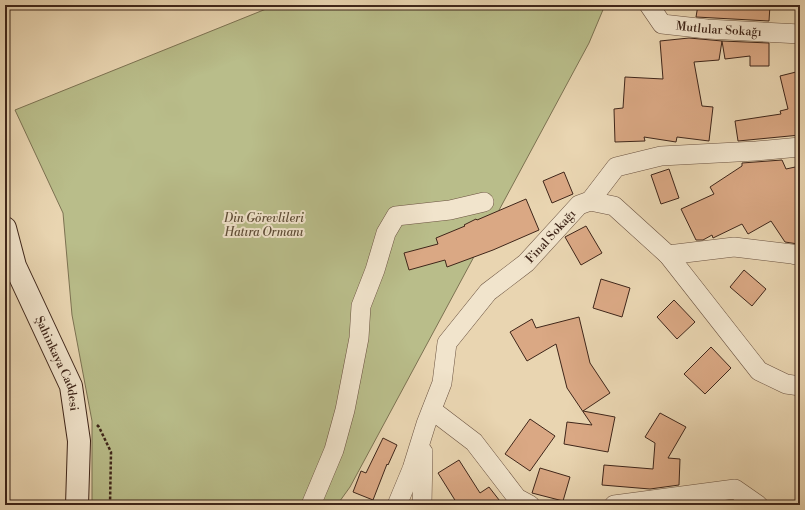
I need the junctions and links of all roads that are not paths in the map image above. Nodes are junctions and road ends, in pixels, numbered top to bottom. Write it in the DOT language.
graph roads {
  1 [pos="649,5"];
  2 [pos="800,33"];
  3 [pos="800,147"];
  4 [pos="590,201"];
  5 [pos="484,202"];
  6 [pos="5,228"];
  7 [pos="668,255"];
  8 [pos="800,256"];
  9 [pos="800,386"];
  10 [pos="432,410"];
  11 [pos="424,433"];
  12 [pos="77,505"];
  13 [pos="311,505"];
  14 [pos="397,505"];
  15 [pos="422,505"];
  16 [pos="530,505"];
  17 [pos="614,505"];
  18 [pos="758,505"];
  1 -- 2 [label="street, Mutlular Sokağı"];
  3 -- 4 [label="street"];
  4 -- 7 [label="street"];
  4 -- 10 [label="street, Final Sokağı"];
  5 -- 13 [label="street"];
  6 -- 12 [label="street, Şahinkaya Caddesi"];
  7 -- 8 [label="street"];
  7 -- 9 [label="street"];
  10 -- 11 [label="street, Final Sokağı"];
  10 -- 16 [label="street"];
  11 -- 14 [label="street, Final Sokağı"];
  11 -- 15 [label="street"];
  17 -- 18 [label="street"];
}
